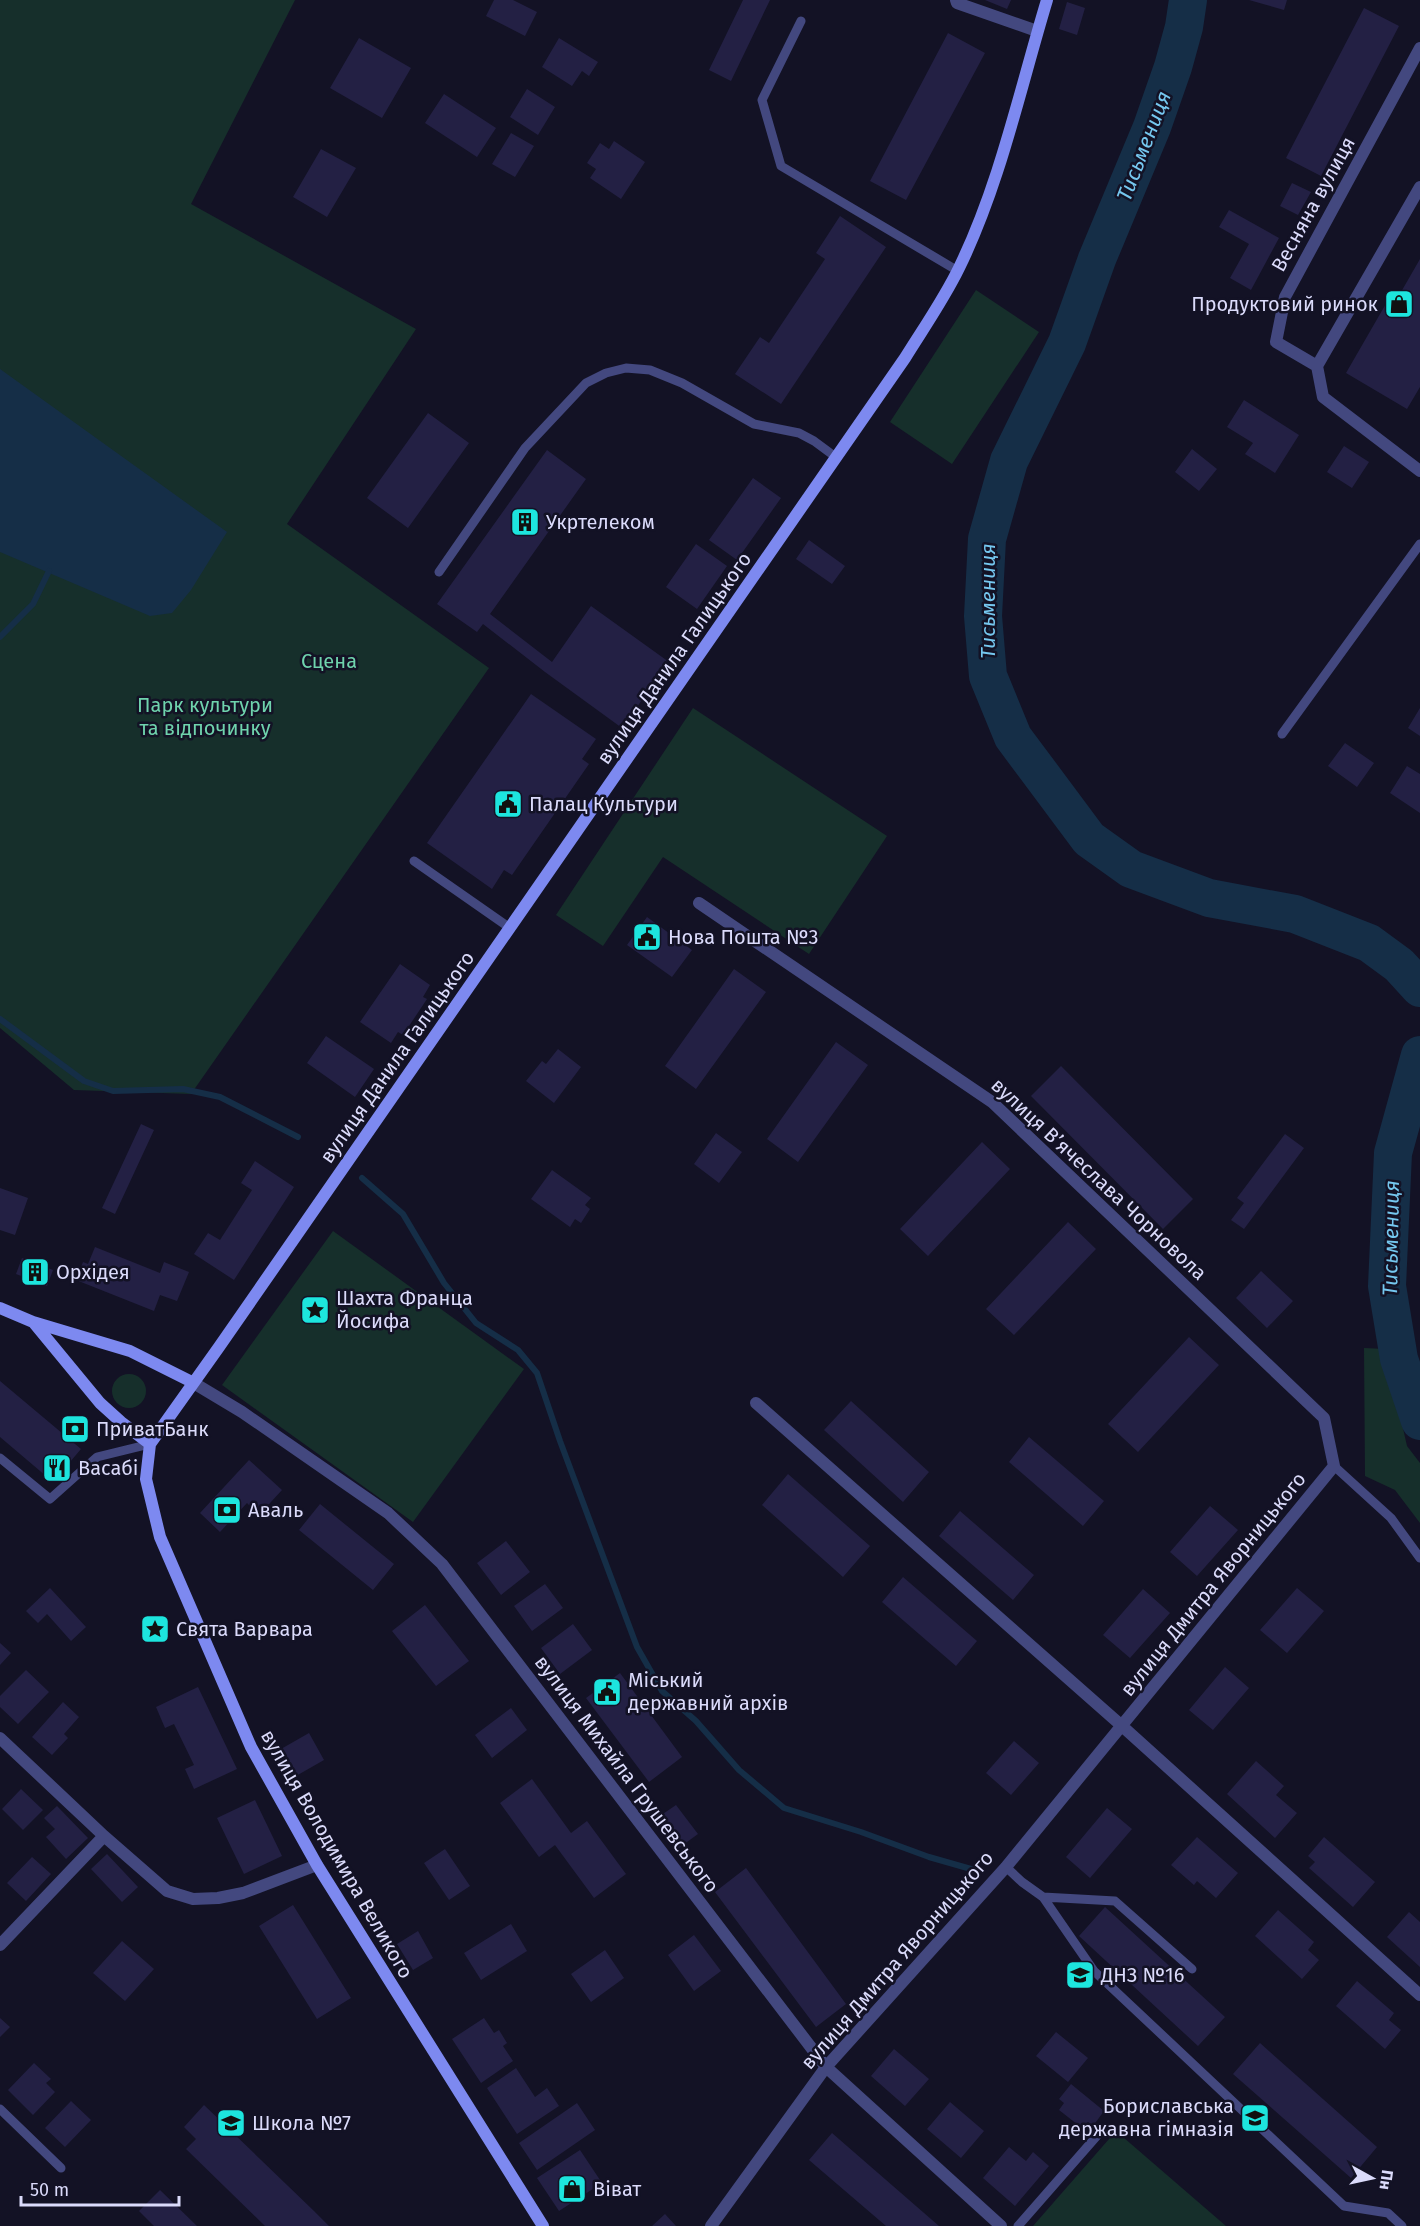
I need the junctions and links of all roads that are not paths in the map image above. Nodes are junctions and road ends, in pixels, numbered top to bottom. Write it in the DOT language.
graph roads {
  1 [pos="956,0"];
  2 [pos="1047,0"];
  3 [pos="801,21"];
  4 [pos="1037,31"];
  5 [pos="1420,48"];
  6 [pos="1420,187"];
  7 [pos="958,271"];
  8 [pos="1317,366"];
  9 [pos="837,458"];
  10 [pos="1420,471"];
  11 [pos="1420,544"];
  12 [pos="439,572"];
  13 [pos="1282,734"];
  14 [pos="414,861"];
  15 [pos="699,903"];
  16 [pos="510,927"];
  17 [pos="0,1308"];
  18 [pos="33,1322"];
  19 [pos="192,1382"];
  20 [pos="756,1403"];
  21 [pos="150,1444"];
  22 [pos="0,1458"];
  23 [pos="1334,1466"];
  24 [pos="1420,1558"];
  25 [pos="1122,1726"];
  26 [pos="0,1738"];
  27 [pos="104,1836"];
  28 [pos="317,1865"];
  29 [pos="1006,1867"];
  30 [pos="1043,1897"];
  31 [pos="0,1945"];
  32 [pos="1192,1969"];
  33 [pos="1420,1995"];
  34 [pos="826,2067"];
  35 [pos="0,2109"];
  36 [pos="1102,2130"];
  37 [pos="61,2168"];
  38 [pos="543,2226"];
  39 [pos="711,2226"];
  40 [pos="1001,2226"];
  41 [pos="1018,2226"];
  42 [pos="1402,2226"];
  1 -- 4 [label="street"];
  2 -- 4 [label="main road, вулиця Данила Галицького"];
  3 -- 7 [label="lane"];
  4 -- 7 [label="main road, вулиця Данила Галицького"];
  5 -- 8 [label="street, Весняна вулиця"];
  6 -- 8 [label="street"];
  7 -- 9 [label="main road, вулиця Данила Галицького"];
  8 -- 10 [label="street"];
  9 -- 12 [label="lane"];
  9 -- 16 [label="main road, вулиця Данила Галицького"];
  11 -- 13 [label="lane"];
  14 -- 16 [label="lane"];
  15 -- 23 [label="street, вулиця Вʼячеслава Чорновола"];
  16 -- 19 [label="main road, вулиця Данила Галицького"];
  17 -- 18 [label="main road"];
  18 -- 19 [label="main road"];
  18 -- 21 [label="main road"];
  19 -- 21 [label="main road, вулиця Данила Галицького"];
  19 -- 34 [label="street, вулиця Михайла Грушевського"];
  20 -- 25 [label="street, вулиця Дмитра Яворницького"];
  21 -- 22 [label="lane"];
  21 -- 28 [label="main road, вулиця Володимира Великого"];
  23 -- 24 [label="lane"];
  23 -- 25 [label="street, вулиця Дмитра Яворницького"];
  25 -- 29 [label="street, вулиця Дмитра Яворницького"];
  25 -- 33 [label="street, вулиця Дмитра Яворницького"];
  26 -- 27 [label="street"];
  27 -- 28 [label="street"];
  27 -- 31 [label="street"];
  28 -- 38 [label="main road, вулиця Володимира Великого"];
  29 -- 30 [label="lane"];
  29 -- 34 [label="street, вулиця Дмитра Яворницького"];
  30 -- 32 [label="lane"];
  30 -- 42 [label="lane"];
  34 -- 39 [label="street, вулиця Дмитра Яворницького"];
  34 -- 40 [label="street, вулиця Михайла Грушевського"];
  35 -- 37 [label="lane"];
  36 -- 41 [label="lane"];
}
